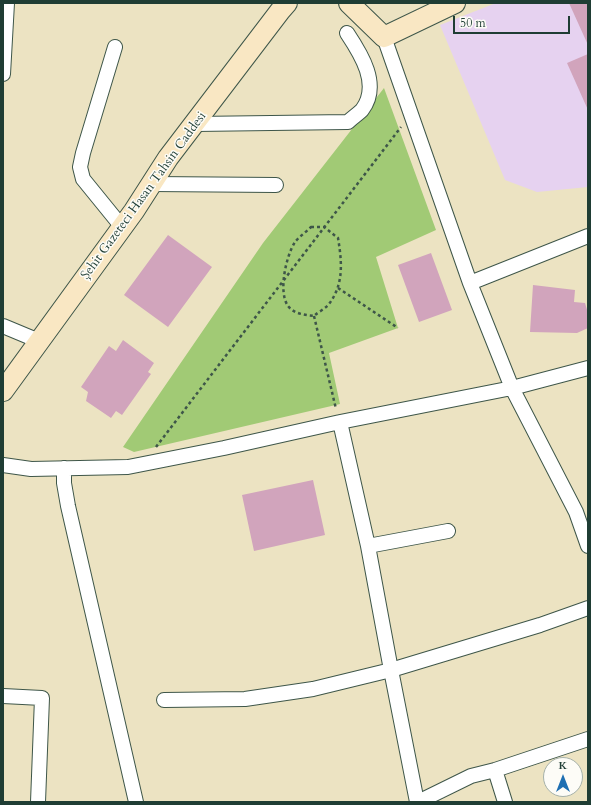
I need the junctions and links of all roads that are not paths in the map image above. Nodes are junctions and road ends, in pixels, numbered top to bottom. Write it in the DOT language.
graph roads {
  1 [pos="7,3"];
  2 [pos="287,3"];
  3 [pos="349,3"];
  4 [pos="455,3"];
  5 [pos="347,33"];
  6 [pos="384,37"];
  7 [pos="115,47"];
  8 [pos="4,48"];
  9 [pos="3,74"];
  10 [pos="194,124"];
  11 [pos="152,184"];
  12 [pos="276,185"];
  13 [pos="122,227"];
  14 [pos="588,236"];
  15 [pos="470,283"];
  16 [pos="3,326"];
  17 [pos="39,341"];
  18 [pos="588,368"];
  19 [pos="512,388"];
  20 [pos="3,391"];
  21 [pos="340,422"];
  22 [pos="3,465"];
  23 [pos="64,468"];
  24 [pos="448,531"];
  25 [pos="368,546"];
  26 [pos="588,546"];
  27 [pos="588,608"];
  28 [pos="390,670"];
  29 [pos="3,696"];
  30 [pos="164,700"];
  31 [pos="588,739"];
  32 [pos="495,770"];
  33 [pos="38,802"];
  34 [pos="136,802"];
  35 [pos="417,802"];
  36 [pos="505,802"];
  1 -- 8 [label="street"];
  2 -- 10 [label="street, Şehit Gazeteci Hasan Tahsin Caddesi"];
  3 -- 6 [label="street"];
  4 -- 6 [label="street"];
  5 -- 10 [label="street"];
  6 -- 15 [label="street"];
  7 -- 13 [label="street"];
  8 -- 9 [label="street"];
  10 -- 11 [label="street, Şehit Gazeteci Hasan Tahsin Caddesi"];
  11 -- 12 [label="street"];
  11 -- 13 [label="street, Şehit Gazeteci Hasan Tahsin Caddesi"];
  13 -- 17 [label="street, Şehit Gazeteci Hasan Tahsin Caddesi"];
  14 -- 15 [label="street"];
  15 -- 19 [label="street"];
  16 -- 17 [label="street"];
  17 -- 20 [label="street, Şehit Gazeteci Hasan Tahsin Caddesi"];
  18 -- 19 [label="street"];
  19 -- 21 [label="street"];
  19 -- 26 [label="street"];
  21 -- 23 [label="street"];
  21 -- 25 [label="street"];
  22 -- 23 [label="street"];
  23 -- 34 [label="street"];
  24 -- 25 [label="street"];
  25 -- 28 [label="street"];
  27 -- 28 [label="street"];
  28 -- 30 [label="street"];
  28 -- 35 [label="street"];
  29 -- 33 [label="street"];
  31 -- 32 [label="street"];
  32 -- 35 [label="street"];
  32 -- 36 [label="street"];
}
